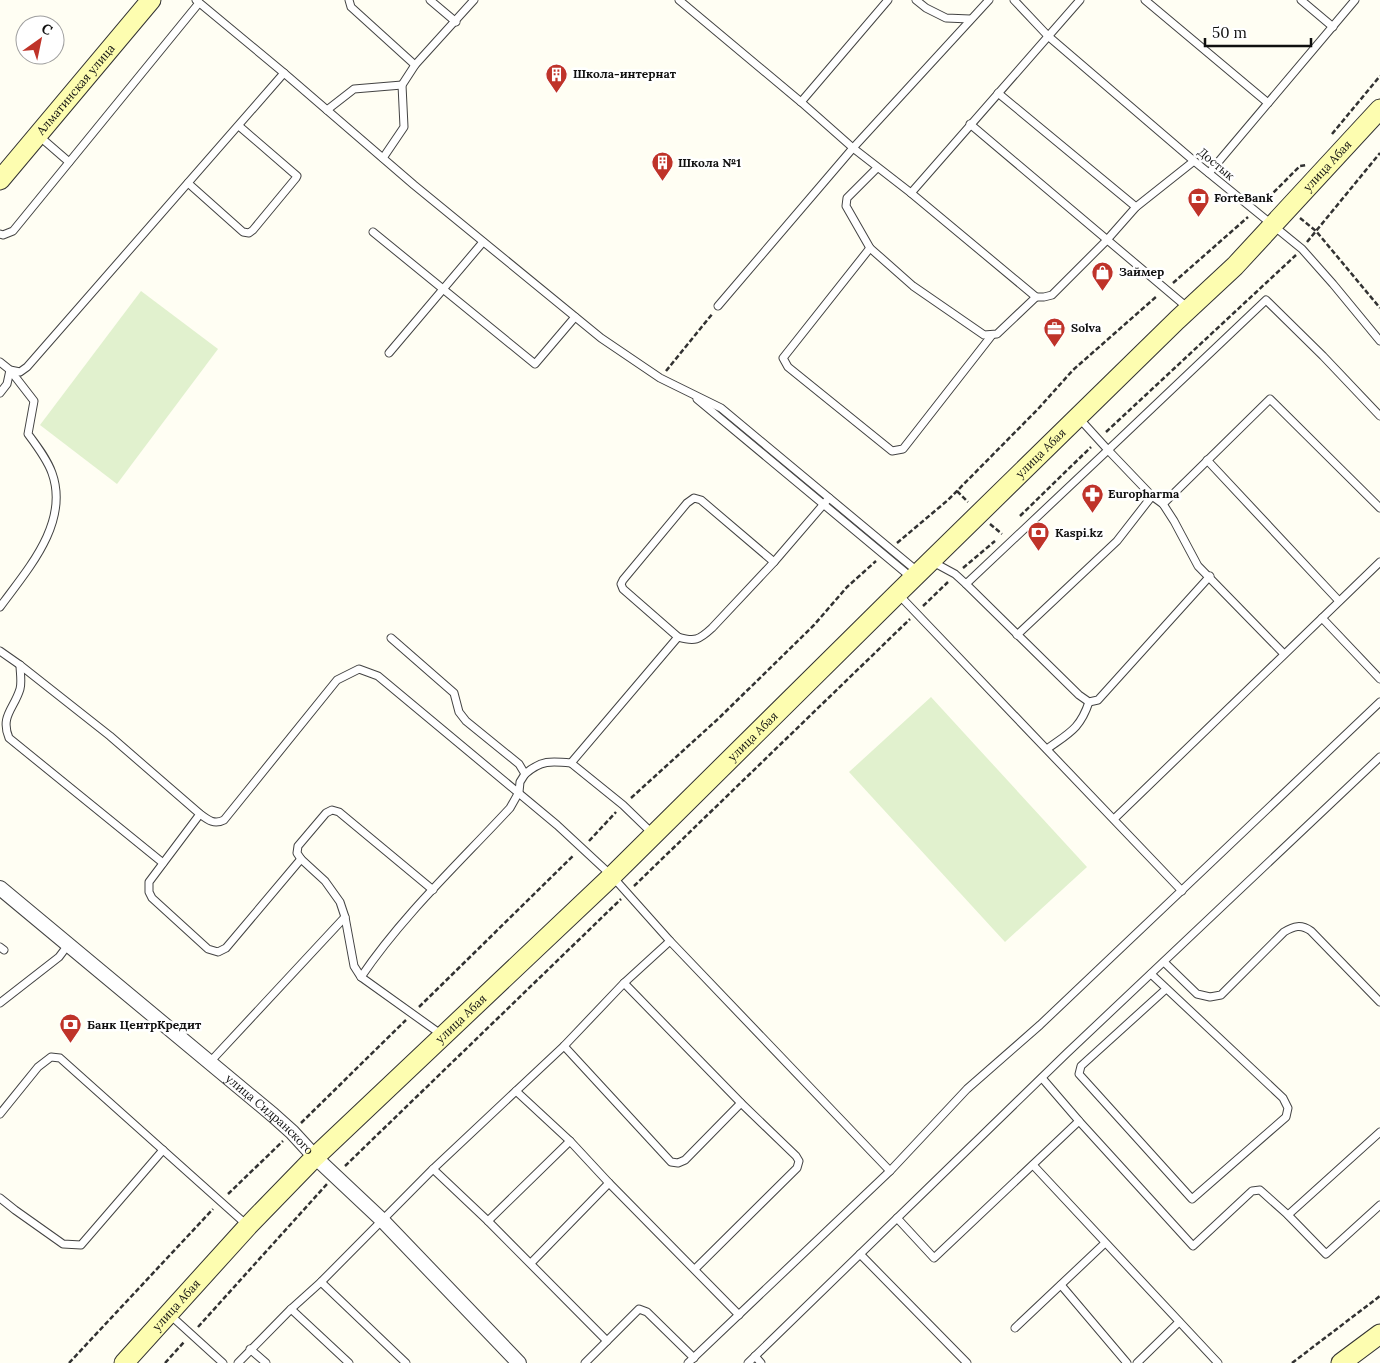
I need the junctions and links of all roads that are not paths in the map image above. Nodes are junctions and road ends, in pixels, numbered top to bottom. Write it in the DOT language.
graph roads {
  1 [pos="151,0"];
  2 [pos="349,0"];
  3 [pos="430,0"];
  4 [pos="474,0"];
  5 [pos="679,0"];
  6 [pos="888,0"];
  7 [pos="916,0"];
  8 [pos="989,0"];
  9 [pos="1014,0"];
  10 [pos="1080,0"];
  11 [pos="1145,0"];
  12 [pos="1301,0"];
  13 [pos="1355,0"];
  14 [pos="198,1"];
  15 [pos="970,19"];
  16 [pos="456,22"];
  17 [pos="1333,27"];
  18 [pos="1048,36"];
  19 [pos="415,66"];
  20 [pos="284,73"];
  21 [pos="402,85"];
  22 [pos="998,93"];
  23 [pos="801,102"];
  24 [pos="1268,103"];
  25 [pos="1380,109"];
  26 [pos="327,110"];
  27 [pos="970,124"];
  28 [pos="239,126"];
  29 [pos="38,135"];
  30 [pos="853,148"];
  31 [pos="383,158"];
  32 [pos="1194,161"];
  33 [pos="69,162"];
  34 [pos="877,168"];
  35 [pos="1209,173"];
  36 [pos="0,180"];
  37 [pos="188,183"];
  38 [pos="910,193"];
  39 [pos="1136,207"];
  40 [pos="1273,226"];
  41 [pos="373,232"];
  42 [pos="0,234"];
  43 [pos="1106,241"];
  44 [pos="483,242"];
  45 [pos="870,248"];
  46 [pos="443,289"];
  47 [pos="1036,296"];
  48 [pos="718,306"];
  49 [pos="1189,309"];
  50 [pos="575,317"];
  51 [pos="992,335"];
  52 [pos="1380,341"];
  53 [pos="389,353"];
  54 [pos="0,362"];
  55 [pos="10,370"];
  56 [pos="0,393"];
  57 [pos="1380,416"];
  58 [pos="1078,417"];
  59 [pos="1108,450"];
  60 [pos="1207,460"];
  61 [pos="1152,496"];
  62 [pos="827,501"];
  63 [pos="1163,504"];
  64 [pos="1380,508"];
  65 [pos="774,562"];
  66 [pos="1380,562"];
  67 [pos="921,571"];
  68 [pos="1210,576"];
  69 [pos="966,584"];
  70 [pos="898,593"];
  71 [pos="1339,601"];
  72 [pos="0,607"];
  73 [pos="1322,618"];
  74 [pos="1017,635"];
  75 [pos="678,637"];
  76 [pos="391,638"];
  77 [pos="0,651"];
  78 [pos="1284,654"];
  79 [pos="20,665"];
  80 [pos="1380,679"];
  81 [pos="1089,702"];
  82 [pos="1380,702"];
  83 [pos="1047,749"];
  84 [pos="1380,757"];
  85 [pos="571,763"];
  86 [pos="525,774"];
  87 [pos="519,792"];
  88 [pos="200,814"];
  89 [pos="1114,819"];
  90 [pos="654,835"];
  91 [pos="301,859"];
  92 [pos="163,863"];
  93 [pos="612,876"];
  94 [pos="0,888"];
  95 [pos="433,890"];
  96 [pos="1182,891"];
  97 [pos="345,917"];
  98 [pos="670,942"];
  99 [pos="68,945"];
  100 [pos="1164,962"];
  101 [pos="1151,974"];
  102 [pos="362,977"];
  103 [pos="624,983"];
  104 [pos="1166,989"];
  105 [pos="1380,1002"];
  106 [pos="0,1003"];
  107 [pos="442,1035"];
  108 [pos="564,1046"];
  109 [pos="210,1062"];
  110 [pos="1042,1078"];
  111 [pos="516,1091"];
  112 [pos="740,1103"];
  113 [pos="0,1114"];
  114 [pos="1079,1121"];
  115 [pos="1380,1132"];
  116 [pos="570,1141"];
  117 [pos="163,1150"];
  118 [pos="314,1157"];
  119 [pos="1033,1165"];
  120 [pos="432,1169"];
  121 [pos="890,1171"];
  122 [pos="610,1184"];
  123 [pos="0,1198"];
  124 [pos="1380,1205"];
  125 [pos="1288,1215"];
  126 [pos="897,1218"];
  127 [pos="382,1220"];
  128 [pos="488,1221"];
  129 [pos="248,1226"];
  130 [pos="1105,1243"];
  131 [pos="860,1254"];
  132 [pos="531,1264"];
  133 [pos="695,1269"];
  134 [pos="321,1282"];
  135 [pos="1061,1285"];
  136 [pos="291,1309"];
  137 [pos="169,1314"];
  138 [pos="739,1315"];
  139 [pos="1179,1322"];
  140 [pos="1015,1328"];
  141 [pos="1380,1334"];
  142 [pos="607,1341"];
  143 [pos="250,1349"];
  144 [pos="755,1356"];
  145 [pos="691,1360"];
  146 [pos="124,1363"];
  147 [pos="223,1363"];
  148 [pos="238,1363"];
  149 [pos="266,1363"];
  150 [pos="349,1363"];
  151 [pos="406,1363"];
  152 [pos="519,1363"];
  153 [pos="585,1363"];
  154 [pos="748,1363"];
  155 [pos="761,1363"];
  156 [pos="967,1363"];
  157 [pos="1126,1363"];
  158 [pos="1137,1363"];
  159 [pos="1218,1363"];
  160 [pos="1341,1363"];
  1 -- 29 [label="street, Алматинская улица"];
  2 -- 19 [label="lane"];
  3 -- 16 [label="lane"];
  4 -- 16 [label="lane"];
  5 -- 23 [label="lane"];
  6 -- 23 [label="lane"];
  7 -- 15 [label="lane"];
  8 -- 15 [label="lane"];
  9 -- 18 [label="lane, Достык"];
  10 -- 18 [label="lane"];
  11 -- 24 [label="lane"];
  12 -- 17 [label="lane"];
  13 -- 17 [label="lane"];
  14 -- 20 [label="lane"];
  14 -- 33 [label="lane"];
  15 -- 30 [label="lane"];
  16 -- 19 [label="lane"];
  17 -- 24 [label="lane"];
  18 -- 22 [label="lane"];
  18 -- 32 [label="lane, Достык"];
  19 -- 21 [label="lane"];
  20 -- 26 [label="lane"];
  20 -- 28 [label="lane"];
  21 -- 26 [label="lane"];
  21 -- 31 [label="lane"];
  22 -- 27 [label="lane"];
  22 -- 39 [label="lane"];
  23 -- 30 [label="lane"];
  24 -- 35 [label="lane"];
  25 -- 40 [label="street, улица Абая"];
  26 -- 31 [label="lane"];
  27 -- 38 [label="lane"];
  27 -- 43 [label="lane"];
  28 -- 37 [label="lane"];
  28 -- 37 [label="lane"];
  29 -- 33 [label="lane"];
  29 -- 36 [label="street, Алматинская улица"];
  30 -- 34 [label="lane"];
  30 -- 48 [label="lane"];
  31 -- 44 [label="lane"];
  32 -- 35 [label="lane, Достык"];
  32 -- 39 [label="lane"];
  33 -- 42 [label="lane"];
  34 -- 38 [label="lane"];
  34 -- 45 [label="lane"];
  35 -- 40 [label="lane, Достык"];
  37 -- 55 [label="lane"];
  38 -- 47 [label="lane"];
  39 -- 43 [label="lane"];
  40 -- 49 [label="street, улица Абая"];
  40 -- 52 [label="lane, Достык"];
  41 -- 46 [label="lane"];
  43 -- 47 [label="lane"];
  43 -- 49 [label="lane"];
  44 -- 46 [label="lane"];
  44 -- 50 [label="lane"];
  45 -- 51 [label="lane"];
  45 -- 51 [label="lane"];
  46 -- 50 [label="lane"];
  46 -- 53 [label="lane"];
  47 -- 51 [label="lane"];
  49 -- 58 [label="street, улица Абая"];
  50 -- 62 [label="lane"];
  54 -- 55 [label="lane"];
  55 -- 56 [label="lane"];
  55 -- 72 [label="lane"];
  57 -- 59 [label="lane"];
  58 -- 59 [label="lane"];
  58 -- 67 [label="street, улица Абая"];
  59 -- 61 [label="lane"];
  59 -- 69 [label="lane"];
  60 -- 63 [label="lane"];
  60 -- 64 [label="lane"];
  60 -- 71 [label="lane"];
  61 -- 63 [label="lane"];
  61 -- 74 [label="lane"];
  62 -- 65 [label="lane"];
  62 -- 67 [label="lane"];
  63 -- 68 [label="lane"];
  65 -- 75 [label="lane"];
  65 -- 75 [label="lane"];
  66 -- 71 [label="lane"];
  67 -- 69 [label="lane"];
  67 -- 70 [label="street, улица Абая"];
  68 -- 78 [label="lane"];
  68 -- 81 [label="lane"];
  69 -- 74 [label="lane"];
  70 -- 83 [label="lane"];
  70 -- 90 [label="street, улица Абая"];
  71 -- 73 [label="lane"];
  73 -- 78 [label="lane"];
  73 -- 80 [label="lane"];
  74 -- 81 [label="lane"];
  75 -- 85 [label="lane"];
  76 -- 86 [label="lane"];
  77 -- 79 [label="lane"];
  78 -- 89 [label="lane"];
  79 -- 88 [label="lane"];
  79 -- 92 [label="lane"];
  81 -- 83 [label="lane"];
  82 -- 96 [label="lane"];
  83 -- 89 [label="lane"];
  84 -- 100 [label="lane"];
  85 -- 86 [label="lane"];
  85 -- 90 [label="lane"];
  86 -- 87 [label="lane"];
  87 -- 88 [label="lane"];
  87 -- 93 [label="lane"];
  87 -- 95 [label="lane"];
  88 -- 92 [label="lane"];
  89 -- 96 [label="lane"];
  90 -- 93 [label="street, улица Абая"];
  91 -- 92 [label="lane"];
  91 -- 95 [label="lane"];
  91 -- 97 [label="lane"];
  93 -- 98 [label="lane"];
  93 -- 107 [label="street, улица Абая"];
  94 -- 99 [label="street, улица Сидранского"];
  95 -- 102 [label="lane"];
  96 -- 121 [label="lane"];
  97 -- 102 [label="lane"];
  97 -- 109 [label="lane"];
  98 -- 103 [label="lane"];
  98 -- 121 [label="lane"];
  99 -- 106 [label="lane"];
  99 -- 109 [label="street, улица Сидранского"];
  100 -- 101 [label="lane"];
  100 -- 105 [label="lane"];
  101 -- 104 [label="lane"];
  101 -- 110 [label="lane"];
  102 -- 107 [label="lane"];
  103 -- 108 [label="lane"];
  103 -- 112 [label="lane"];
  104 -- 104 [label="lane"];
  107 -- 118 [label="street, улица Абая"];
  108 -- 111 [label="lane"];
  108 -- 112 [label="lane"];
  109 -- 118 [label="street, улица Сидранского"];
  110 -- 114 [label="lane"];
  110 -- 126 [label="lane"];
  111 -- 116 [label="lane"];
  111 -- 120 [label="lane"];
  112 -- 133 [label="lane"];
  113 -- 117 [label="lane"];
  114 -- 119 [label="lane"];
  114 -- 125 [label="lane"];
  115 -- 125 [label="lane"];
  116 -- 122 [label="lane"];
  116 -- 128 [label="lane"];
  117 -- 123 [label="lane"];
  117 -- 129 [label="lane"];
  118 -- 127 [label="street, улица Сидранского"];
  118 -- 129 [label="street, улица Абая"];
  119 -- 126 [label="lane"];
  119 -- 130 [label="lane"];
  120 -- 127 [label="lane"];
  120 -- 128 [label="lane"];
  121 -- 138 [label="lane"];
  122 -- 132 [label="lane"];
  122 -- 133 [label="lane"];
  124 -- 125 [label="lane"];
  126 -- 131 [label="lane"];
  127 -- 134 [label="lane"];
  127 -- 152 [label="street, улица Сидранского"];
  128 -- 132 [label="lane"];
  129 -- 137 [label="street, улица Абая"];
  130 -- 135 [label="lane"];
  130 -- 139 [label="lane"];
  131 -- 144 [label="lane"];
  131 -- 156 [label="lane"];
  132 -- 142 [label="lane"];
  133 -- 138 [label="lane"];
  134 -- 136 [label="lane"];
  134 -- 151 [label="lane"];
  135 -- 140 [label="lane"];
  135 -- 157 [label="lane"];
  136 -- 143 [label="lane"];
  136 -- 150 [label="lane"];
  137 -- 146 [label="street, улица Абая"];
  137 -- 147 [label="lane"];
  138 -- 145 [label="lane"];
  139 -- 158 [label="lane"];
  139 -- 159 [label="lane"];
  141 -- 160 [label="street"];
  142 -- 145 [label="lane"];
  142 -- 153 [label="lane"];
  143 -- 148 [label="lane"];
  143 -- 149 [label="lane"];
  144 -- 154 [label="lane"];
  144 -- 155 [label="lane"];
}
